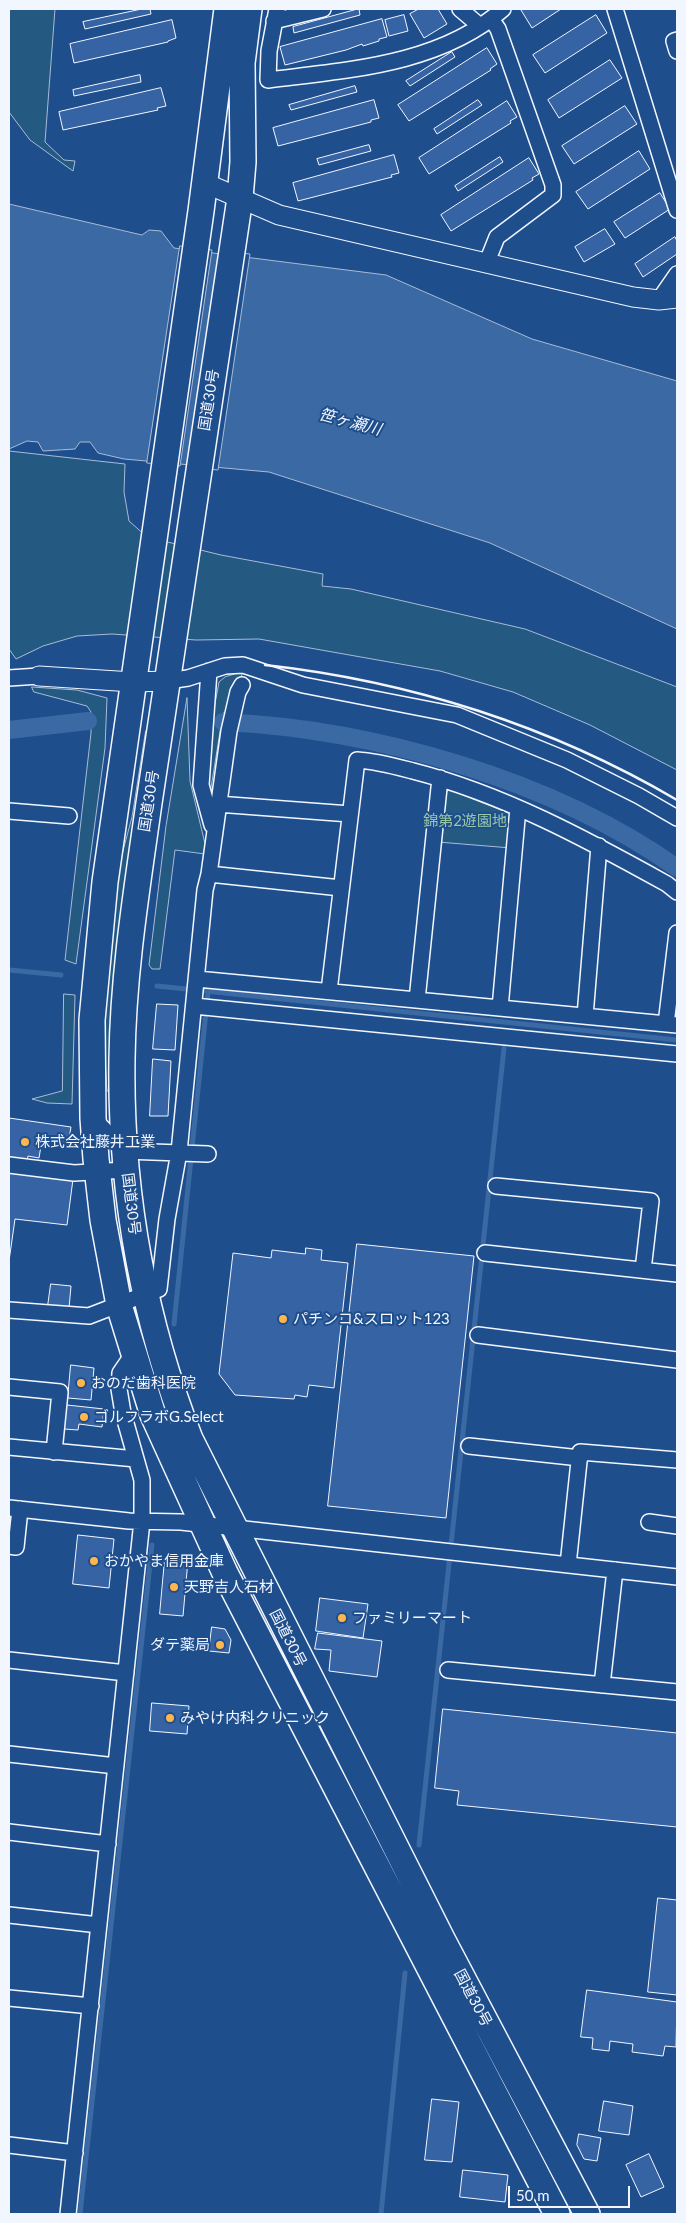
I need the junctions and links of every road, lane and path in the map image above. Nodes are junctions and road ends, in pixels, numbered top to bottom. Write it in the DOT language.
graph roads {
  1 [pos="227,9"];
  2 [pos="249,9"];
  3 [pos="323,9"];
  4 [pos="460,9"];
  5 [pos="615,9"];
  6 [pos="275,15"];
  7 [pos="491,18"];
  8 [pos="677,40"];
  9 [pos="677,51"];
  10 [pos="205,184"];
  11 [pos="240,198"];
  12 [pos="677,210"];
  13 [pos="487,262"];
  14 [pos="677,274"];
  15 [pos="668,299"];
  16 [pos="169,670"];
  17 [pos="209,671"];
  18 [pos="39,676"];
  19 [pos="9,678"];
  20 [pos="133,682"];
  21 [pos="242,685"];
  22 [pos="440,778"];
  23 [pos="217,804"];
  24 [pos="518,808"];
  25 [pos="9,811"];
  26 [pos="350,814"];
  27 [pos="69,816"];
  28 [pos="677,818"];
  29 [pos="214,832"];
  30 [pos="599,846"];
  31 [pos="209,874"];
  32 [pos="341,888"];
  33 [pos="677,892"];
  34 [pos="677,933"];
  35 [pos="329,991"];
  36 [pos="199,997"];
  37 [pos="417,1000"];
  38 [pos="500,1008"];
  39 [pos="585,1016"];
  40 [pos="672,1025"];
  41 [pos="677,1054"];
  42 [pos="93,1118"];
  43 [pos="193,1153"];
  44 [pos="9,1165"];
  45 [pos="115,1166"];
  46 [pos="496,1186"];
  47 [pos="485,1253"];
  48 [pos="643,1270"];
  49 [pos="677,1274"];
  50 [pos="130,1307"];
  51 [pos="9,1310"];
  52 [pos="478,1335"];
  53 [pos="133,1354"];
  54 [pos="677,1360"];
  55 [pos="9,1387"];
  56 [pos="468,1446"];
  57 [pos="9,1447"];
  58 [pos="54,1452"];
  59 [pos="580,1458"];
  60 [pos="136,1459"];
  61 [pos="677,1460"];
  62 [pos="14,1509"];
  63 [pos="142,1521"];
  64 [pos="648,1522"];
  65 [pos="202,1526"];
  66 [pos="677,1526"];
  67 [pos="233,1529"];
  68 [pos="9,1546"];
  69 [pos="568,1565"];
  70 [pos="615,1570"];
  71 [pos="677,1577"];
  72 [pos="9,1660"];
  73 [pos="448,1670"];
  74 [pos="126,1673"];
  75 [pos="602,1685"];
  76 [pos="677,1692"];
  77 [pos="9,1754"];
  78 [pos="116,1766"];
  79 [pos="9,1832"];
  80 [pos="108,1844"];
  81 [pos="9,1915"];
  82 [pos="99,1925"];
  83 [pos="9,1998"];
  84 [pos="91,2006"];
  85 [pos="9,2145"];
  86 [pos="75,2153"];
  87 [pos="68,2214"];
  88 [pos="558,2214"];
  89 [pos="587,2214"];
  1 -- 10 [label="highway, 国道30号"];
  2 -- 11 [label="highway, 国道30号"];
  3 -- 6 [label="street"];
  4 -- 7 [label="street"];
  5 -- 12 [label="street"];
  6 -- 7 [label="street"];
  7 -- 13 [label="street"];
  8 -- 9 [label="street"];
  10 -- 11 [label="street"];
  10 -- 20 [label="highway, 国道30号"];
  11 -- 13 [label="street"];
  11 -- 16 [label="highway, 国道30号"];
  13 -- 15 [label="street"];
  14 -- 15 [label="street"];
  16 -- 17 [label="street"];
  16 -- 20 [label="street"];
  16 -- 45 [label="highway, 国道30号"];
  17 -- 28 [label="street"];
  17 -- 29 [label="street"];
  18 -- 19 [label="street"];
  18 -- 20 [label="street"];
  20 -- 42 [label="highway, 国道30号"];
  21 -- 23 [label="street"];
  22 -- 24 [label="street"];
  22 -- 26 [label="street"];
  22 -- 37 [label="street"];
  23 -- 26 [label="street"];
  23 -- 29 [label="street"];
  24 -- 30 [label="street"];
  24 -- 38 [label="street"];
  25 -- 27 [label="street"];
  26 -- 32 [label="street"];
  29 -- 31 [label="street"];
  30 -- 33 [label="street"];
  30 -- 39 [label="street"];
  31 -- 32 [label="street"];
  31 -- 36 [label="street"];
  32 -- 35 [label="street"];
  34 -- 40 [label="street"];
  35 -- 36 [label="street"];
  35 -- 37 [label="street"];
  36 -- 41 [label="street"];
  36 -- 43 [label="street"];
  37 -- 38 [label="street"];
  38 -- 39 [label="street"];
  39 -- 40 [label="street"];
  42 -- 45 [label="highway, 国道30号"];
  42 -- 45 [label="street"];
  43 -- 45 [label="street"];
  43 -- 50 [label="street"];
  44 -- 45 [label="street"];
  45 -- 50 [label="highway, 国道30号"];
  46 -- 48 [label="street"];
  47 -- 48 [label="street"];
  48 -- 49 [label="street"];
  50 -- 51 [label="street"];
  50 -- 53 [label="highway, 国道30号"];
  50 -- 67 [label="highway, 国道30号"];
  52 -- 54 [label="street"];
  53 -- 60 [label="street"];
  53 -- 65 [label="highway, 国道30号"];
  55 -- 58 [label="street"];
  56 -- 59 [label="street"];
  57 -- 58 [label="street"];
  58 -- 60 [label="street"];
  59 -- 61 [label="street"];
  59 -- 69 [label="street"];
  60 -- 63 [label="street"];
  62 -- 63 [label="street"];
  62 -- 68 [label="street"];
  63 -- 65 [label="street"];
  63 -- 74 [label="street"];
  64 -- 66 [label="street"];
  65 -- 67 [label="street"];
  65 -- 88 [label="highway, 国道30号"];
  67 -- 69 [label="street"];
  67 -- 89 [label="highway, 国道30号"];
  69 -- 70 [label="street"];
  70 -- 71 [label="street"];
  70 -- 75 [label="street"];
  72 -- 74 [label="street"];
  73 -- 75 [label="street"];
  74 -- 78 [label="street"];
  75 -- 76 [label="street"];
  77 -- 78 [label="street"];
  78 -- 80 [label="street"];
  79 -- 80 [label="street"];
  80 -- 82 [label="street"];
  81 -- 82 [label="street"];
  82 -- 84 [label="street"];
  83 -- 84 [label="street"];
  84 -- 86 [label="street"];
  85 -- 86 [label="street"];
  86 -- 87 [label="street"];
}
